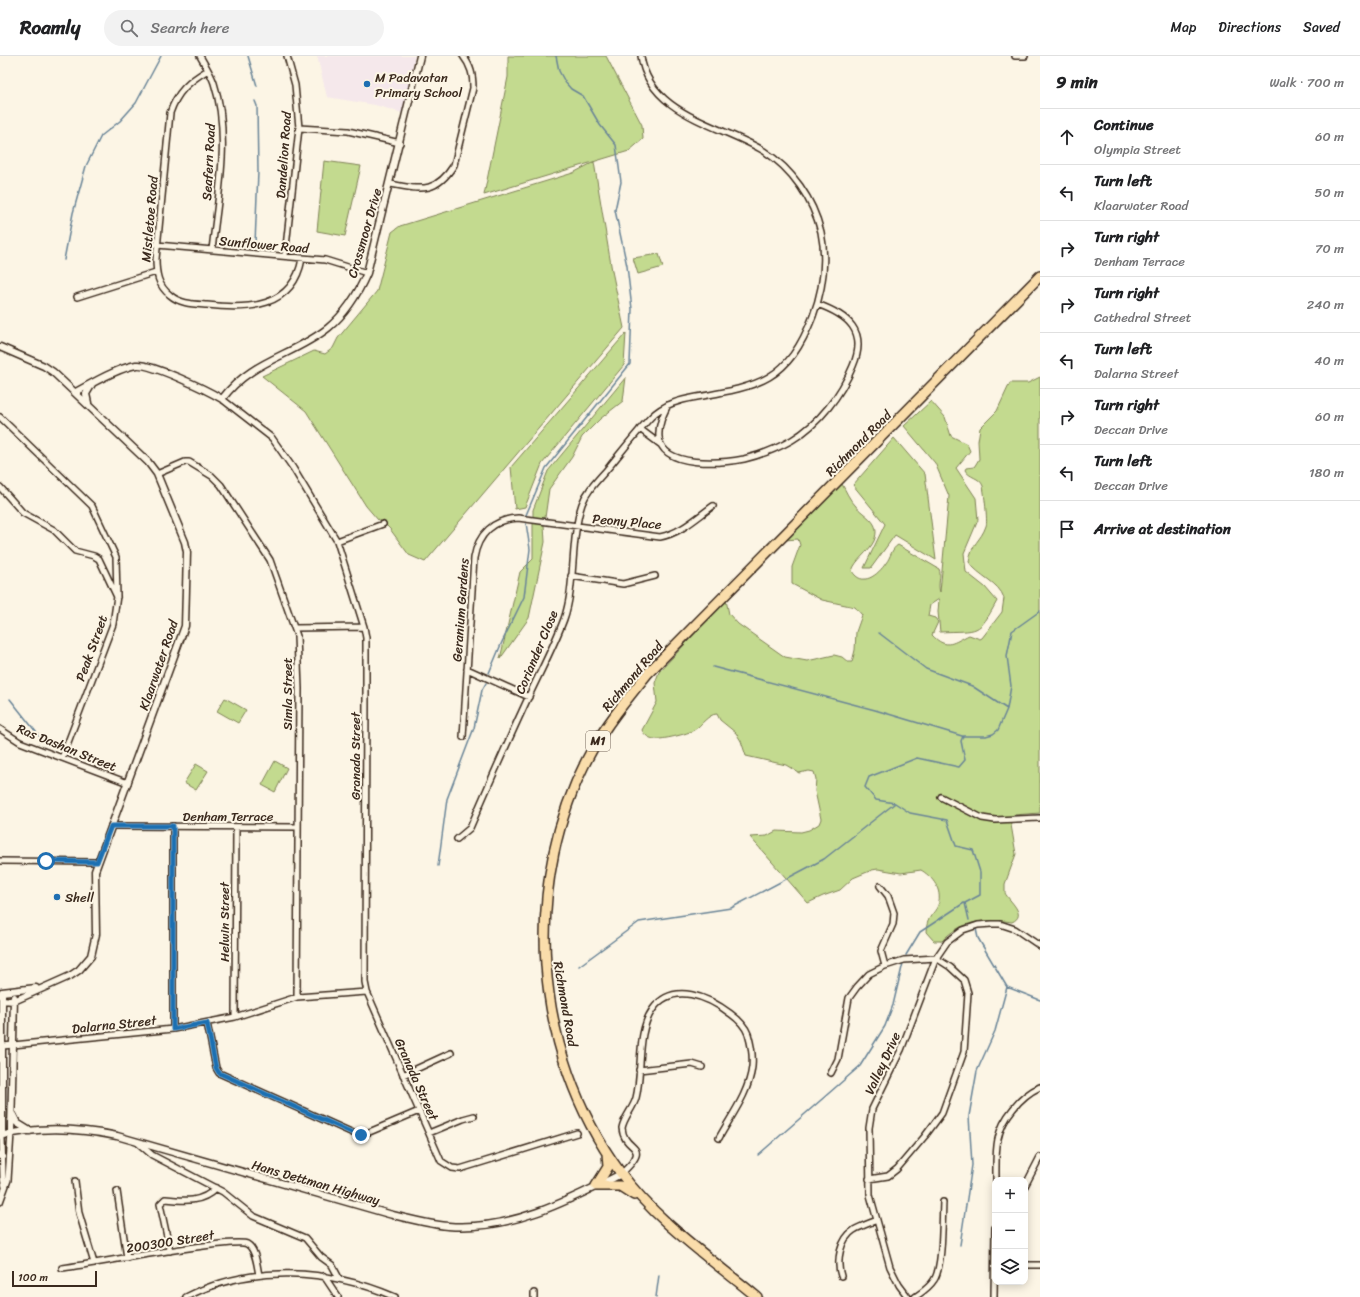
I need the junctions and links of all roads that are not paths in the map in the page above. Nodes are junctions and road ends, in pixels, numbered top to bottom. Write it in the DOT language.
graph roads {
  1 [pos="200,56"];
  2 [pos="287,56"];
  3 [pos="420,56"];
  4 [pos="463,56"];
  5 [pos="642,56"];
  6 [pos="1015,56"];
  7 [pos="1025,56"];
  8 [pos="208,70"];
  9 [pos="299,128"];
  10 [pos="400,143"];
  11 [pos="390,184"];
  12 [pos="157,245"];
  13 [pos="212,250"];
  14 [pos="286,256"];
  15 [pos="302,259"];
  16 [pos="156,272"];
  17 [pos="367,274"];
  18 [pos="1040,276"];
  19 [pos="77,297"];
  20 [pos="817,304"];
  21 [pos="0,347"];
  22 [pos="93,383"];
  23 [pos="76,392"];
  24 [pos="222,399"];
  25 [pos="88,404"];
  26 [pos="668,405"];
  27 [pos="0,417"];
  28 [pos="640,429"];
  29 [pos="661,445"];
  30 [pos="156,474"];
  31 [pos="0,487"];
  32 [pos="713,506"];
  33 [pos="383,524"];
  34 [pos="578,527"];
  35 [pos="337,541"];
  36 [pos="571,576"];
  37 [pos="655,576"];
  38 [pos="117,598"];
  39 [pos="364,627"];
  40 [pos="295,628"];
  41 [pos="467,669"];
  42 [pos="529,697"];
  43 [pos="0,729"];
  44 [pos="463,737"];
  45 [pos="62,758"];
  46 [pos="128,783"];
  47 [pos="941,797"];
  48 [pos="1040,818"];
  49 [pos="111,826"];
  50 [pos="173,826"];
  51 [pos="236,827"];
  52 [pos="298,827"];
  53 [pos="458,839"];
  54 [pos="0,861"];
  55 [pos="97,862"];
  56 [pos="880,886"];
  57 [pos="1040,946"];
  58 [pos="936,958"];
  59 [pos="885,966"];
  60 [pos="42,987"];
  61 [pos="1,991"];
  62 [pos="15,991"];
  63 [pos="367,992"];
  64 [pos="298,997"];
  65 [pos="1,999"];
  66 [pos="14,1000"];
  67 [pos="235,1017"];
  68 [pos="207,1023"];
  69 [pos="173,1029"];
  70 [pos="14,1044"];
  71 [pos="3,1046"];
  72 [pos="451,1053"];
  73 [pos="702,1067"];
  74 [pos="639,1070"];
  75 [pos="831,1073"];
  76 [pos="403,1075"];
  77 [pos="1040,1087"];
  78 [pos="12,1111"];
  79 [pos="419,1111"];
  80 [pos="474,1116"];
  81 [pos="30,1131"];
  82 [pos="11,1133"];
  83 [pos="429,1133"];
  84 [pos="577,1133"];
  85 [pos="1,1136"];
  86 [pos="719,1138"];
  87 [pos="136,1141"];
  88 [pos="608,1153"];
  89 [pos="1,1156"];
  90 [pos="1040,1157"];
  91 [pos="621,1174"];
  92 [pos="996,1177"];
  93 [pos="869,1179"];
  94 [pos="1028,1180"];
  95 [pos="74,1181"];
  96 [pos="596,1186"];
  97 [pos="5,1188"];
  98 [pos="216,1188"];
  99 [pos="117,1191"];
  100 [pos="0,1202"];
  101 [pos="943,1202"];
  102 [pos="650,1206"];
  103 [pos="877,1220"];
  104 [pos="170,1251"];
  105 [pos="127,1258"];
  106 [pos="94,1263"];
  107 [pos="1028,1265"];
  108 [pos="1040,1265"];
  109 [pos="62,1268"];
  110 [pos="259,1275"];
  111 [pos="324,1276"];
  112 [pos="841,1276"];
  113 [pos="339,1278"];
  114 [pos="994,1285"];
  115 [pos="389,1296"];
  116 [pos="186,1297"];
  117 [pos="338,1297"];
  118 [pos="395,1297"];
  119 [pos="757,1297"];
  120 [pos="908,1297"];
  121 [pos="915,1297"];
  122 [pos="994,1297"];
  1 -- 8 [label="street, Seafern Road"];
  2 -- 9 [label="street, Dandelion Road"];
  3 -- 10 [label="street, Crossmoor Drive"];
  4 -- 11 [label="street"];
  5 -- 20 [label="street, Coriander Close"];
  6 -- 7 [label="street"];
  8 -- 12 [label="street, Mistletoe Road"];
  8 -- 13 [label="street, Seafern Road"];
  9 -- 10 [label="street"];
  9 -- 14 [label="street, Dandelion Road"];
  10 -- 11 [label="street, Crossmoor Drive"];
  11 -- 17 [label="street, Crossmoor Drive"];
  12 -- 13 [label="street, Sunflower Road"];
  12 -- 16 [label="street, Mistletoe Road"];
  13 -- 14 [label="street, Sunflower Road"];
  14 -- 15 [label="street, Sunflower Road"];
  15 -- 16 [label="street, Mistletoe Road"];
  15 -- 17 [label="street, Sunflower Road"];
  16 -- 19 [label="street"];
  17 -- 24 [label="street, Crossmoor Drive"];
  18 -- 88 [label="highway, Richmond Road / M1"];
  20 -- 26 [label="street, Coriander Close"];
  20 -- 29 [label="street"];
  21 -- 23 [label="street, Klaarwater Road"];
  22 -- 23 [label="street, Granada Street"];
  22 -- 24 [label="street, Granada Street"];
  22 -- 25 [label="street"];
  23 -- 25 [label="street, Klaarwater Road"];
  24 -- 35 [label="street, Granada Street"];
  25 -- 30 [label="street, Klaarwater Road"];
  26 -- 28 [label="street, Coriander Close"];
  26 -- 29 [label="street"];
  27 -- 38 [label="street, Peak Street"];
  28 -- 29 [label="street"];
  28 -- 34 [label="street, Coriander Close"];
  30 -- 40 [label="street, Simla Street"];
  30 -- 46 [label="street, Klaarwater Road"];
  31 -- 38 [label="street"];
  32 -- 34 [label="street, Peony Place"];
  33 -- 35 [label="street"];
  34 -- 36 [label="street, Coriander Close"];
  34 -- 41 [label="street, Geranium Gardens"];
  35 -- 39 [label="street, Granada Street"];
  36 -- 37 [label="street"];
  36 -- 42 [label="street, Coriander Close"];
  38 -- 45 [label="street, Peak Street"];
  39 -- 40 [label="street"];
  39 -- 63 [label="street, Granada Street"];
  40 -- 52 [label="street, Simla Street"];
  41 -- 42 [label="street, Geranium Gardens"];
  41 -- 44 [label="street, Geranium Gardens"];
  42 -- 53 [label="street, Coriander Close"];
  43 -- 45 [label="street, Ras Dashan Street"];
  45 -- 46 [label="street, Ras Dashan Street"];
  46 -- 49 [label="street, Klaarwater Road"];
  47 -- 48 [label="street"];
  49 -- 50 [label="street, Denham Terrace"];
  49 -- 55 [label="street, Klaarwater Road"];
  50 -- 51 [label="street, Denham Terrace"];
  50 -- 69 [label="street"];
  51 -- 52 [label="street, Denham Terrace"];
  51 -- 67 [label="street, Helwin Street"];
  52 -- 64 [label="street, Simla Street"];
  54 -- 55 [label="street"];
  55 -- 60 [label="street, Klaarwater Road"];
  56 -- 59 [label="street"];
  57 -- 58 [label="street, Valley Drive"];
  58 -- 59 [label="street"];
  58 -- 93 [label="street, Valley Drive"];
  58 -- 93 [label="street"];
  59 -- 75 [label="street"];
  60 -- 62 [label="street, Klaarwater Road"];
  60 -- 66 [label="street, Klaarwater Road"];
  61 -- 62 [label="street, Klaarwater Road"];
  61 -- 65 [label="street, Klaarwater Road"];
  62 -- 66 [label="street"];
  63 -- 64 [label="street, Dalarna Street"];
  63 -- 76 [label="street, Granada Street"];
  64 -- 67 [label="street, Dalarna Street"];
  65 -- 66 [label="street, Klaarwater Road"];
  65 -- 71 [label="street, Klaarwater Road"];
  66 -- 70 [label="street"];
  67 -- 68 [label="street, Dalarna Street"];
  68 -- 69 [label="street, Dalarna Street"];
  68 -- 79 [label="street"];
  69 -- 70 [label="street, Dalarna Street"];
  70 -- 71 [label="street, Dalarna Street"];
  70 -- 78 [label="street"];
  71 -- 85 [label="street, Klaarwater Road"];
  72 -- 76 [label="street"];
  73 -- 74 [label="street"];
  74 -- 86 [label="street"];
  74 -- 91 [label="street"];
  76 -- 79 [label="street, Granada Street"];
  77 -- 92 [label="street"];
  78 -- 81 [label="street"];
  78 -- 82 [label="street"];
  79 -- 83 [label="street, Granada Street"];
  80 -- 83 [label="street"];
  81 -- 82 [label="street, Hans Dettman Highway"];
  81 -- 87 [label="street, Hans Dettman Highway"];
  82 -- 85 [label="street, Hans Dettman Highway"];
  82 -- 97 [label="street"];
  83 -- 84 [label="street, Granada Street"];
  85 -- 89 [label="street"];
  87 -- 96 [label="street, Hans Dettman Highway"];
  87 -- 98 [label="street"];
  88 -- 91 [label="highway, Richmond Road / M1"];
  88 -- 96 [label="highway"];
  89 -- 97 [label="street"];
  90 -- 94 [label="street"];
  91 -- 96 [label="street, Hans Dettman Highway"];
  91 -- 102 [label="highway, Richmond Road / M1"];
  93 -- 103 [label="street, Valley Drive"];
  95 -- 106 [label="street"];
  96 -- 102 [label="highway"];
  97 -- 100 [label="street"];
  98 -- 104 [label="street"];
  98 -- 113 [label="street"];
  99 -- 105 [label="street"];
  101 -- 121 [label="street"];
  102 -- 119 [label="highway, Richmond Road / M1"];
  103 -- 112 [label="street"];
  103 -- 120 [label="street, Valley Drive"];
  104 -- 105 [label="street, 200300 Street"];
  104 -- 110 [label="street, 200300 Street"];
  105 -- 106 [label="street, 200300 Street"];
  106 -- 109 [label="street, 200300 Street"];
  107 -- 108 [label="street"];
  110 -- 111 [label="street"];
  110 -- 116 [label="street"];
  111 -- 113 [label="street"];
  111 -- 117 [label="street"];
  113 -- 115 [label="street"];
  114 -- 122 [label="street"];
  115 -- 118 [label="street"];
}
